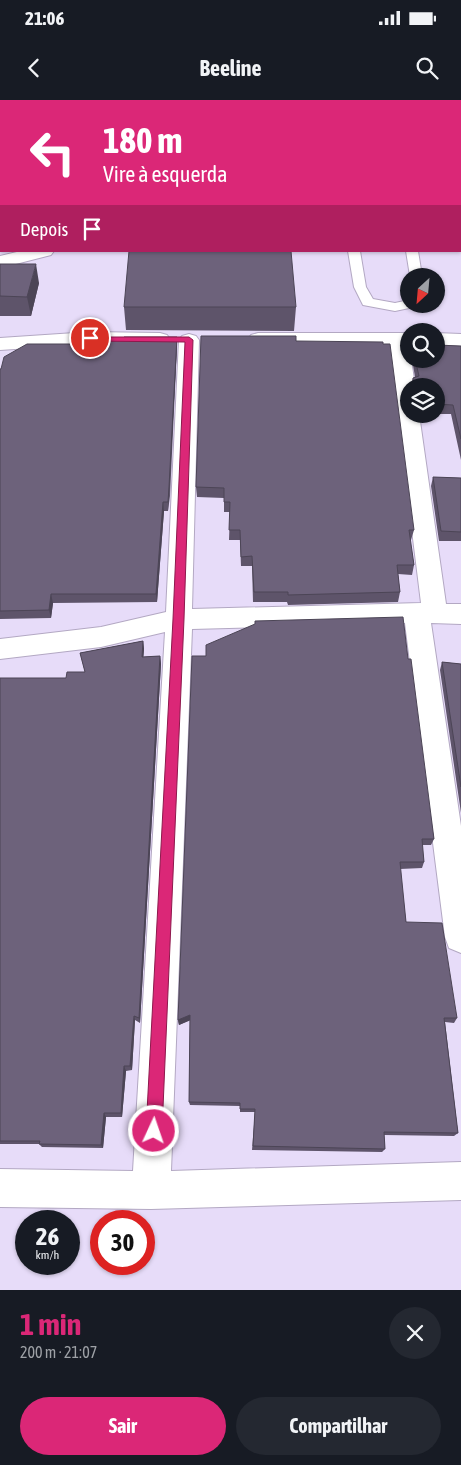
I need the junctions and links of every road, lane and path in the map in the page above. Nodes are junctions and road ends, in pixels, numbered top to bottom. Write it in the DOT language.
graph roads {
  1 [pos="41,252"];
  2 [pos="354,252"];
  3 [pos="412,252"];
  4 [pos="0,262"];
  5 [pos="415,268"];
  6 [pos="400,307"];
  7 [pos="400,339"];
  8 [pos="445,339"];
  9 [pos="239,340"];
  10 [pos="461,340"];
  11 [pos="0,344"];
  12 [pos="405,368"];
  13 [pos="426,613"];
  14 [pos="461,614"];
  15 [pos="179,619"];
  16 [pos="0,649"];
  17 [pos="461,937"];
  18 [pos="461,1181"];
  19 [pos="0,1188"];
  20 [pos="151,1190"];
  1 -- 4 [label="street"];
  2 -- 6 [label="lane"];
  3 -- 5 [label="lane"];
  7 -- 9 [label="street"];
  8 -- 10 [label="street"];
  11 -- 15 [label="street"];
  12 -- 13 [label="street"];
  13 -- 14 [label="street"];
  13 -- 15 [label="street"];
  13 -- 17 [label="street"];
  15 -- 16 [label="street"];
  15 -- 20 [label="street"];
  18 -- 20 [label="street"];
  19 -- 20 [label="street"];
}
